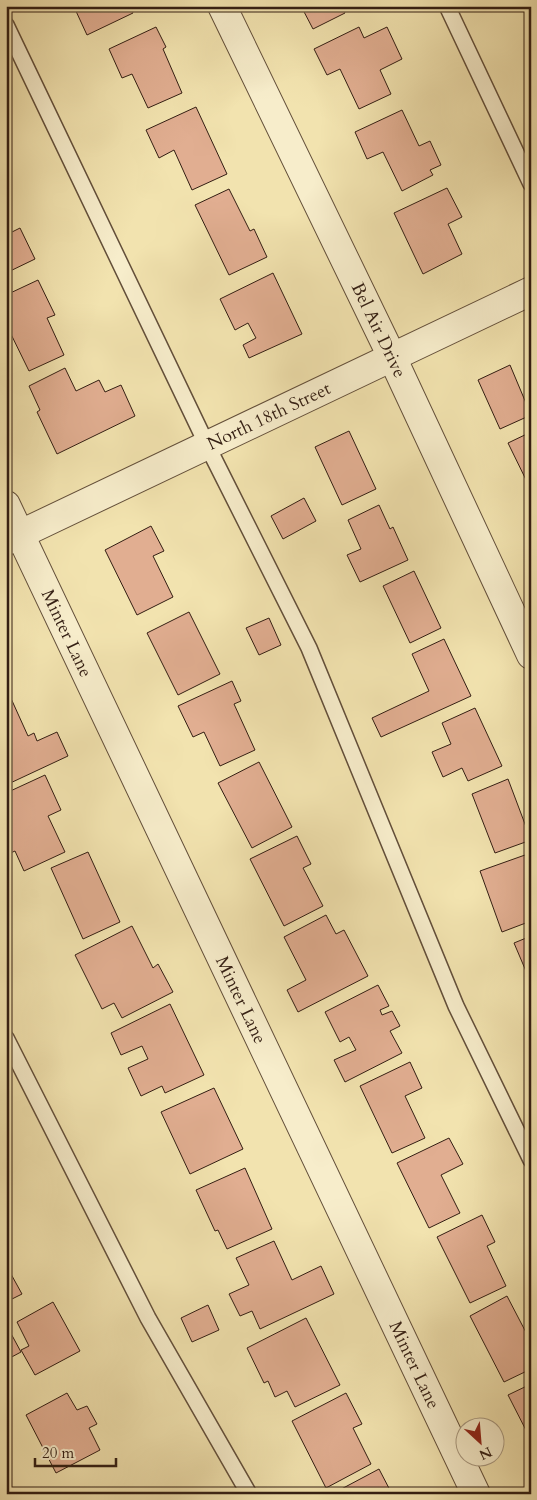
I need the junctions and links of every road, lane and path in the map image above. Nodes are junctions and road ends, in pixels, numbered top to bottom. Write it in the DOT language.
graph roads {
  1 [pos="222,6"];
  2 [pos="447,6"];
  3 [pos="6,25"];
  4 [pos="531,184"];
  5 [pos="531,291"];
  6 [pos="392,357"];
  7 [pos="207,445"];
  8 [pos="6,505"];
  9 [pos="13,538"];
  10 [pos="531,655"];
  11 [pos="6,1038"];
  12 [pos="531,1160"];
  13 [pos="249,1494"];
  14 [pos="476,1494"];
  1 -- 6 [label="street, Bel Air Drive"];
  2 -- 4 [label="lane"];
  3 -- 7 [label="lane"];
  5 -- 6 [label="street, North 18th Street"];
  6 -- 7 [label="street, North 18th Street"];
  6 -- 10 [label="street, Bel Air Drive"];
  7 -- 9 [label="street, North 18th Street"];
  7 -- 12 [label="lane"];
  8 -- 9 [label="street, Minter Lane"];
  9 -- 14 [label="street, Minter Lane"];
  11 -- 13 [label="lane"];
}
